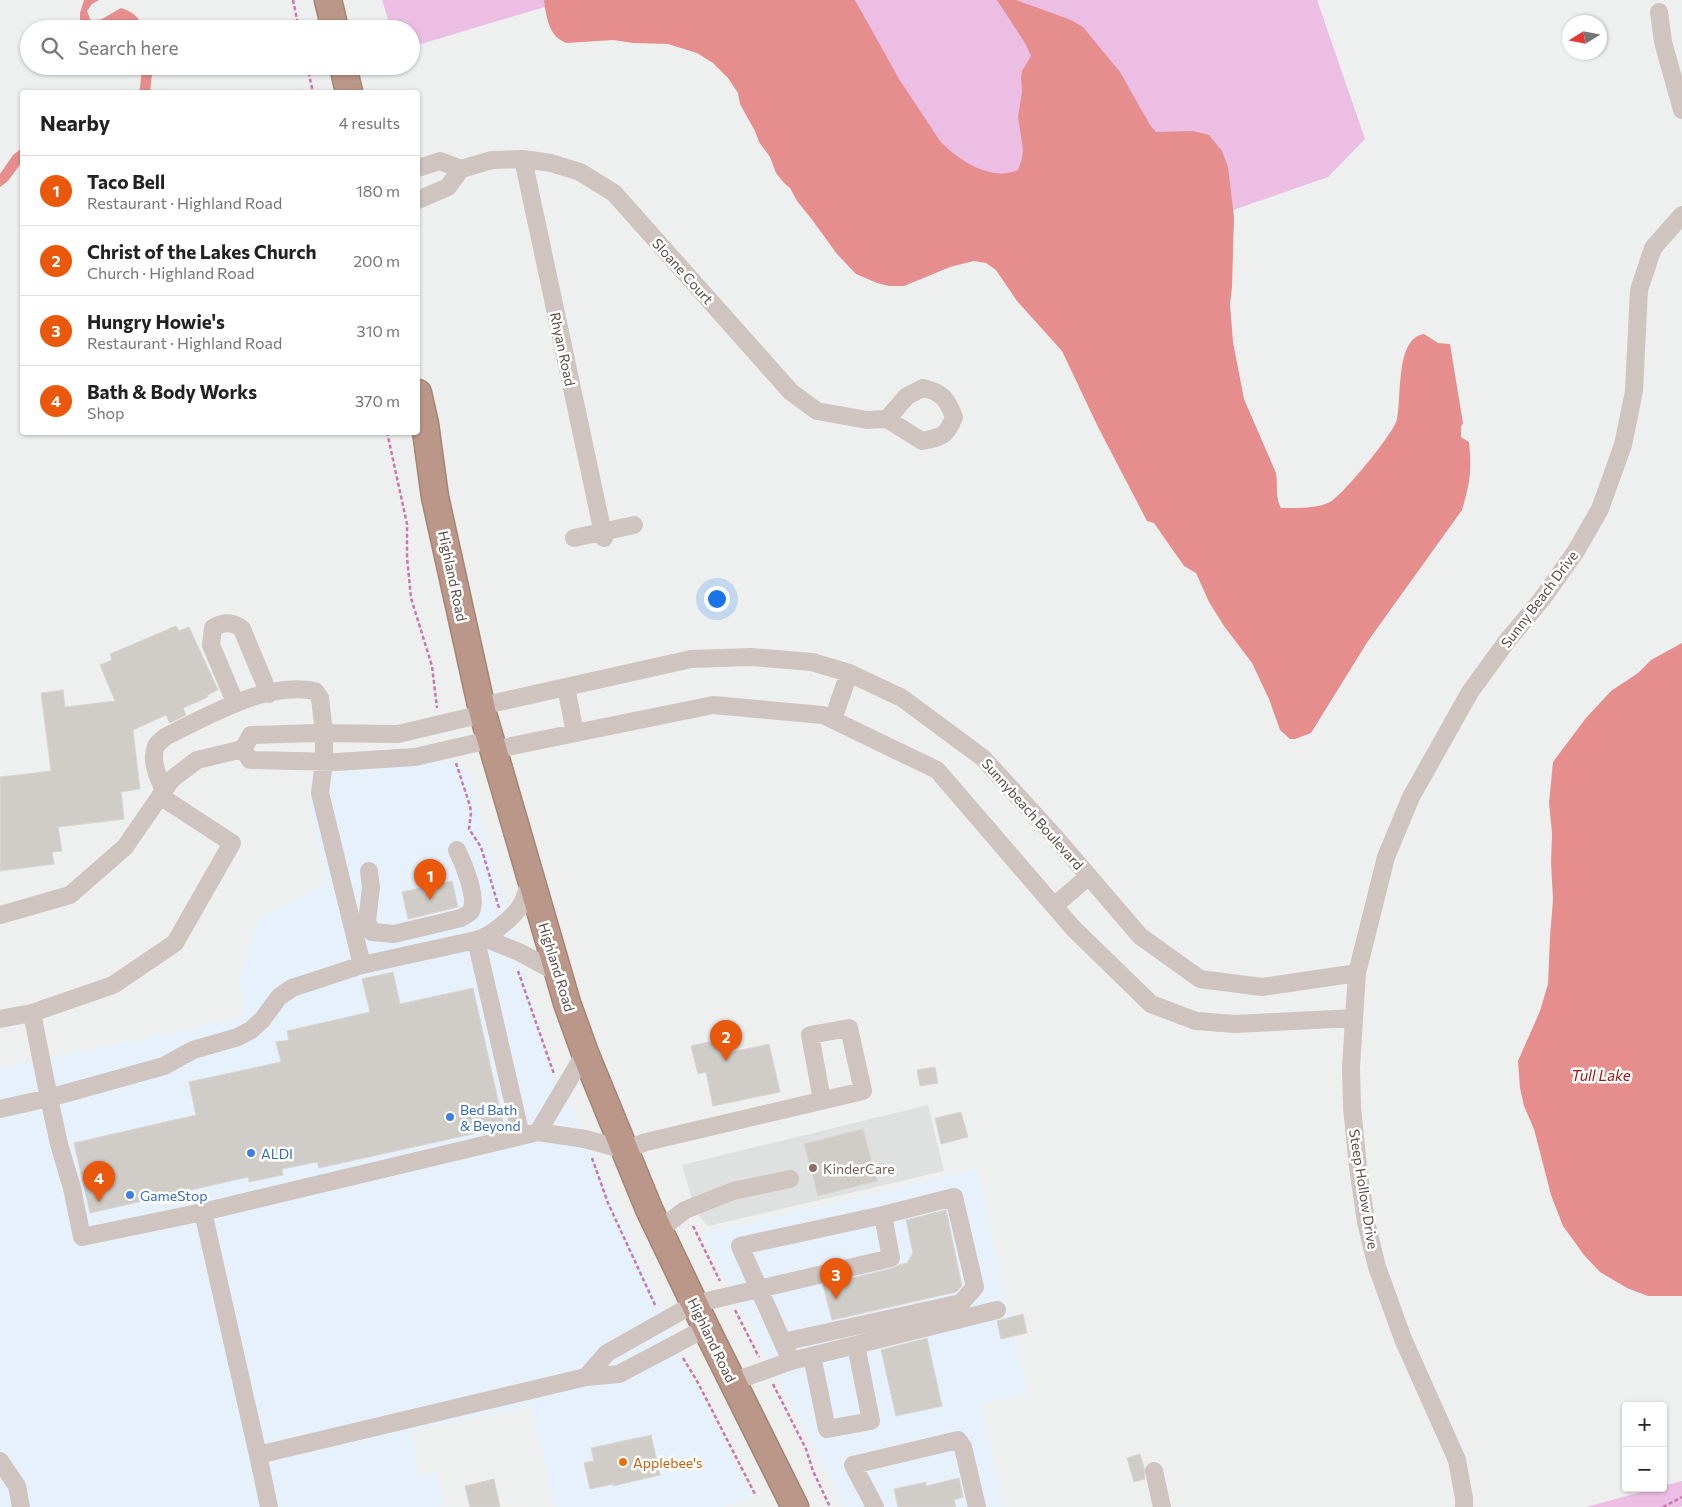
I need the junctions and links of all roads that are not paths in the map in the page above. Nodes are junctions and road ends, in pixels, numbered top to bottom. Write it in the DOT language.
graph roads {
  1 [pos="328,0"];
  2 [pos="1659,12"];
  3 [pos="333,20"];
  4 [pos="345,75"];
  5 [pos="349,90"];
  6 [pos="1682,110"];
  7 [pos="523,159"];
  8 [pos="420,167"];
  9 [pos="461,169"];
  10 [pos="420,199"];
  11 [pos="1682,215"];
  12 [pos="420,402"];
  13 [pos="887,419"];
  14 [pos="634,525"];
  15 [pos="603,535"];
  16 [pos="574,538"];
  17 [pos="850,674"];
  18 [pos="566,687"];
  19 [pos="268,694"];
  20 [pos="235,702"];
  21 [pos="482,710"];
  22 [pos="832,719"];
  23 [pos="324,733"];
  24 [pos="574,734"];
  25 [pos="491,745"];
  26 [pos="243,749"];
  27 [pos="324,762"];
  28 [pos="162,793"];
  29 [pos="457,850"];
  30 [pos="369,871"];
  31 [pos="1089,876"];
  32 [pos="530,882"];
  33 [pos="1054,906"];
  34 [pos="0,915"];
  35 [pos="480,939"];
  36 [pos="362,965"];
  37 [pos="1357,973"];
  38 [pos="558,974"];
  39 [pos="32,1013"];
  40 [pos="1354,1018"];
  41 [pos="0,1019"];
  42 [pos="585,1053"];
  43 [pos="49,1098"];
  44 [pos="822,1100"];
  45 [pos="0,1109"];
  46 [pos="538,1132"];
  47 [pos="520,1136"];
  48 [pos="625,1150"];
  49 [pos="790,1178"];
  50 [pos="203,1212"];
  51 [pos="882,1215"];
  52 [pos="659,1230"];
  53 [pos="759,1289"];
  54 [pos="694,1304"];
  55 [pos="997,1310"];
  56 [pos="706,1328"];
  57 [pos="783,1342"];
  58 [pos="856,1345"];
  59 [pos="812,1356"];
  60 [pos="791,1361"];
  61 [pos="586,1377"];
  62 [pos="732,1382"];
  63 [pos="258,1455"];
  64 [pos="0,1461"];
  65 [pos="1154,1471"];
  66 [pos="21,1507"];
  67 [pos="269,1507"];
  68 [pos="795,1507"];
  69 [pos="875,1507"];
  70 [pos="977,1507"];
  71 [pos="1162,1507"];
  72 [pos="1464,1507"];
  1 -- 3 [label="highway"];
  2 -- 6 [label="street"];
  4 -- 5 [label="highway"];
  7 -- 9 [label="street, Sloane Court"];
  7 -- 13 [label="street, Sloane Court"];
  7 -- 15 [label="street, Rhyan Road"];
  8 -- 9 [label="street"];
  9 -- 10 [label="street"];
  11 -- 37 [label="street, Sunny Beach Drive"];
  12 -- 21 [label="highway, Highland Road"];
  14 -- 15 [label="street"];
  15 -- 16 [label="street"];
  17 -- 18 [label="street, Sunnybeach Boulevard"];
  17 -- 22 [label="street"];
  17 -- 31 [label="street, Sunnybeach Boulevard"];
  18 -- 21 [label="street, Sunnybeach Boulevard"];
  18 -- 24 [label="street"];
  19 -- 20 [label="street"];
  19 -- 20 [label="street"];
  19 -- 23 [label="street"];
  20 -- 28 [label="street"];
  21 -- 23 [label="street, Sunnybeach Boulevard"];
  21 -- 25 [label="highway, Highland Road"];
  22 -- 24 [label="street"];
  22 -- 33 [label="street"];
  23 -- 26 [label="street, Sunnybeach Boulevard"];
  23 -- 27 [label="street"];
  24 -- 25 [label="street"];
  25 -- 27 [label="street"];
  25 -- 32 [label="highway, Highland Road"];
  26 -- 27 [label="street"];
  26 -- 28 [label="street"];
  27 -- 36 [label="street"];
  28 -- 34 [label="street"];
  28 -- 39 [label="street"];
  29 -- 30 [label="street"];
  31 -- 33 [label="street, Sunnybeach Boulevard"];
  31 -- 37 [label="street, Sunnybeach Boulevard"];
  32 -- 35 [label="street"];
  32 -- 38 [label="highway, Highland Road"];
  33 -- 40 [label="street"];
  35 -- 36 [label="street"];
  35 -- 38 [label="street"];
  35 -- 47 [label="street"];
  36 -- 43 [label="street"];
  37 -- 40 [label="street, Steep Hollow Drive"];
  38 -- 42 [label="highway, Highland Road"];
  39 -- 41 [label="street"];
  39 -- 43 [label="street"];
  40 -- 72 [label="street, Steep Hollow Drive"];
  42 -- 46 [label="street"];
  42 -- 48 [label="highway, Highland Road"];
  43 -- 45 [label="street"];
  43 -- 50 [label="street"];
  44 -- 48 [label="street"];
  46 -- 47 [label="street"];
  46 -- 48 [label="street"];
  47 -- 50 [label="street"];
  48 -- 52 [label="highway, Highland Road"];
  49 -- 52 [label="street"];
  50 -- 63 [label="street"];
  51 -- 53 [label="street"];
  51 -- 53 [label="street"];
  51 -- 57 [label="street"];
  52 -- 54 [label="highway, Highland Road"];
  53 -- 54 [label="street"];
  53 -- 57 [label="street"];
  54 -- 56 [label="highway, Highland Road"];
  54 -- 61 [label="street"];
  55 -- 58 [label="street"];
  56 -- 61 [label="street"];
  56 -- 62 [label="highway, Highland Road"];
  57 -- 60 [label="street"];
  58 -- 59 [label="street"];
  58 -- 59 [label="street"];
  59 -- 60 [label="street"];
  60 -- 62 [label="street"];
  61 -- 63 [label="street"];
  62 -- 68 [label="highway, Highland Road"];
  63 -- 67 [label="street"];
  64 -- 66 [label="street"];
  65 -- 71 [label="street"];
  69 -- 70 [label="street"];
}
